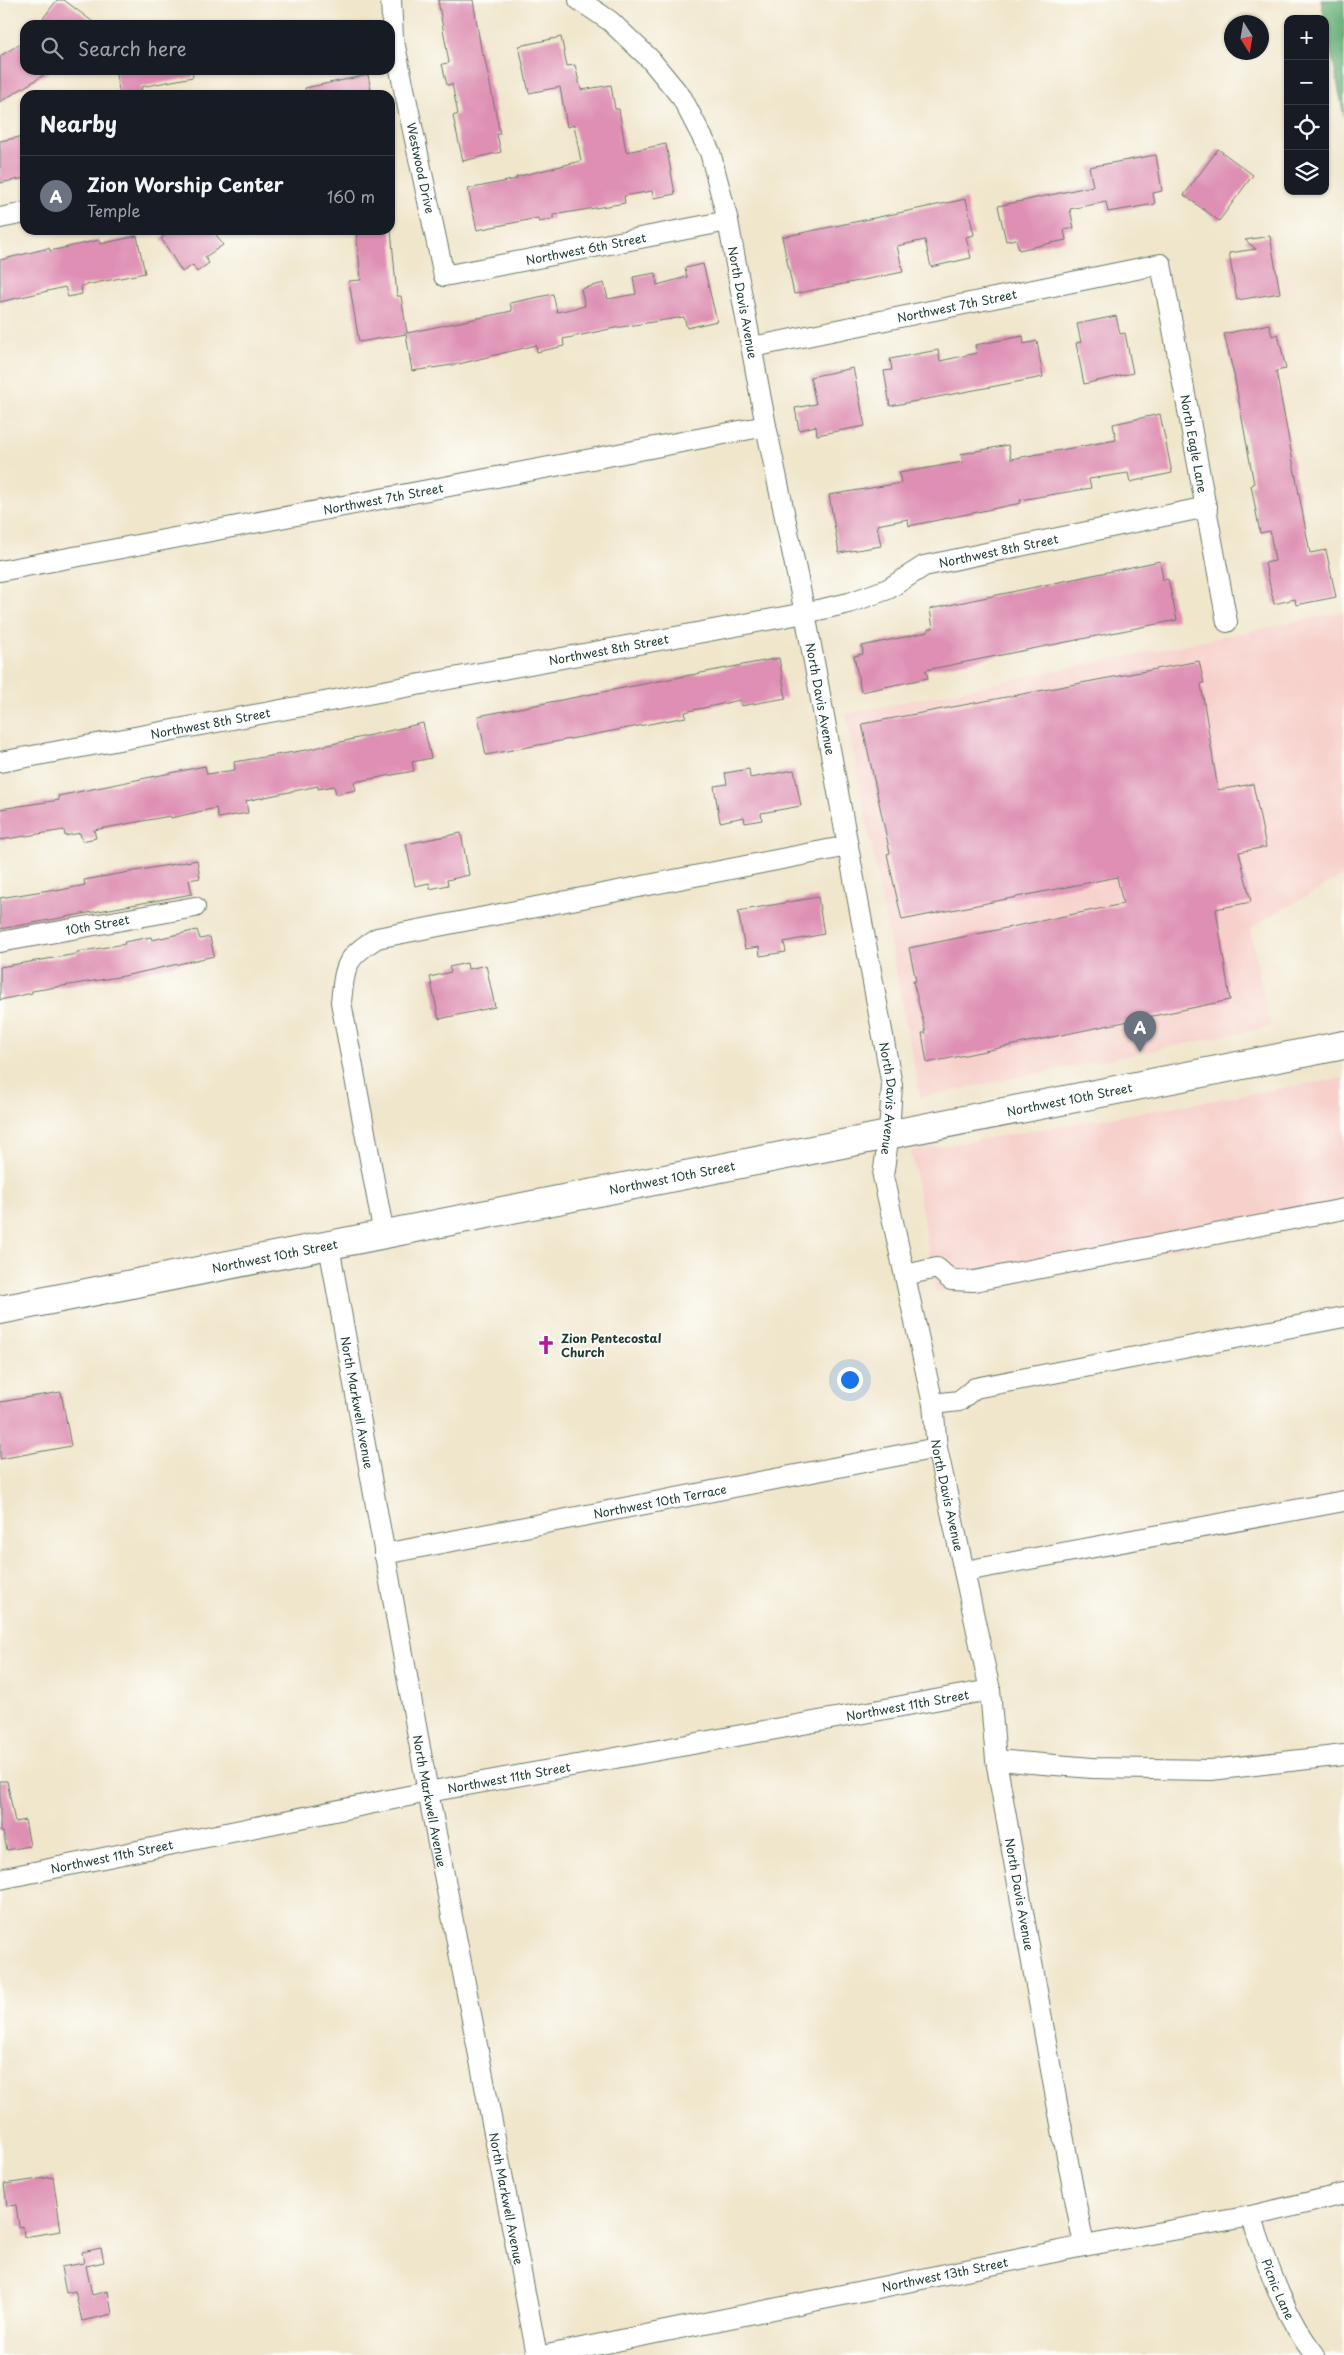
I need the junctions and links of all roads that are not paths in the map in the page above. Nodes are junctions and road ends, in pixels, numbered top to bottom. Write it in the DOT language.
graph roads {
  1 [pos="391,0"];
  2 [pos="579,0"];
  3 [pos="392,20"];
  4 [pos="395,46"];
  5 [pos="20,214"];
  6 [pos="0,218"];
  7 [pos="728,221"];
  8 [pos="1160,264"];
  9 [pos="444,276"];
  10 [pos="753,347"];
  11 [pos="766,426"];
  12 [pos="1207,507"];
  13 [pos="0,571"];
  14 [pos="805,613"];
  15 [pos="1227,622"];
  16 [pos="0,762"];
  17 [pos="848,846"];
  18 [pos="195,907"];
  19 [pos="0,942"];
  20 [pos="1344,1045"];
  21 [pos="890,1133"];
  22 [pos="1344,1209"];
  23 [pos="384,1235"];
  24 [pos="328,1246"];
  25 [pos="905,1275"];
  26 [pos="0,1310"];
  27 [pos="1344,1317"];
  28 [pos="933,1404"];
  29 [pos="937,1448"];
  30 [pos="1344,1501"];
  31 [pos="384,1554"];
  32 [pos="965,1571"];
  33 [pos="990,1690"];
  34 [pos="1344,1755"];
  35 [pos="996,1760"];
  36 [pos="428,1792"];
  37 [pos="0,1879"];
  38 [pos="1344,2194"];
  39 [pos="1251,2216"];
  40 [pos="1084,2246"];
  41 [pos="537,2355"];
  42 [pos="547,2355"];
  43 [pos="1315,2355"];
  1 -- 3 [label="street, Westwood Drive"];
  2 -- 7 [label="street, North Davis Avenue"];
  4 -- 9 [label="street, Westwood Drive"];
  5 -- 6 [label="street"];
  7 -- 9 [label="street, Northwest 6th Street"];
  7 -- 10 [label="street, North Davis Avenue"];
  8 -- 10 [label="street, Northwest 7th Street"];
  8 -- 12 [label="street, North Eagle Lane"];
  10 -- 11 [label="street, North Davis Avenue"];
  11 -- 13 [label="street, Northwest 7th Street"];
  11 -- 14 [label="street, North Davis Avenue"];
  12 -- 14 [label="street, Northwest 8th Street"];
  12 -- 15 [label="street, North Eagle Lane"];
  14 -- 16 [label="street, Northwest 8th Street"];
  14 -- 17 [label="street, North Davis Avenue"];
  17 -- 21 [label="street, North Davis Avenue"];
  17 -- 23 [label="street"];
  18 -- 19 [label="street, 10th Street"];
  20 -- 21 [label="main road, Northwest 10th Street"];
  21 -- 23 [label="main road, Northwest 10th Street"];
  21 -- 25 [label="street, North Davis Avenue"];
  22 -- 25 [label="street"];
  23 -- 24 [label="main road, Northwest 10th Street"];
  24 -- 26 [label="main road, Northwest 10th Street"];
  24 -- 31 [label="street, North Markwell Avenue"];
  25 -- 28 [label="street, North Davis Avenue"];
  27 -- 28 [label="street"];
  28 -- 29 [label="street, North Davis Avenue"];
  29 -- 31 [label="street, Northwest 10th Terrace"];
  29 -- 32 [label="street, North Davis Avenue"];
  30 -- 32 [label="street"];
  31 -- 36 [label="street, North Markwell Avenue"];
  32 -- 33 [label="street, North Davis Avenue"];
  33 -- 35 [label="street, North Davis Avenue"];
  33 -- 36 [label="street, Northwest 11th Street"];
  34 -- 35 [label="street"];
  35 -- 40 [label="street, North Davis Avenue"];
  36 -- 37 [label="street, Northwest 11th Street"];
  36 -- 41 [label="street, North Markwell Avenue"];
  38 -- 39 [label="street, Northwest 13th Street"];
  39 -- 40 [label="street, Northwest 13th Street"];
  39 -- 43 [label="street, Picnic Lane"];
  40 -- 42 [label="street, Northwest 13th Street"];
}
